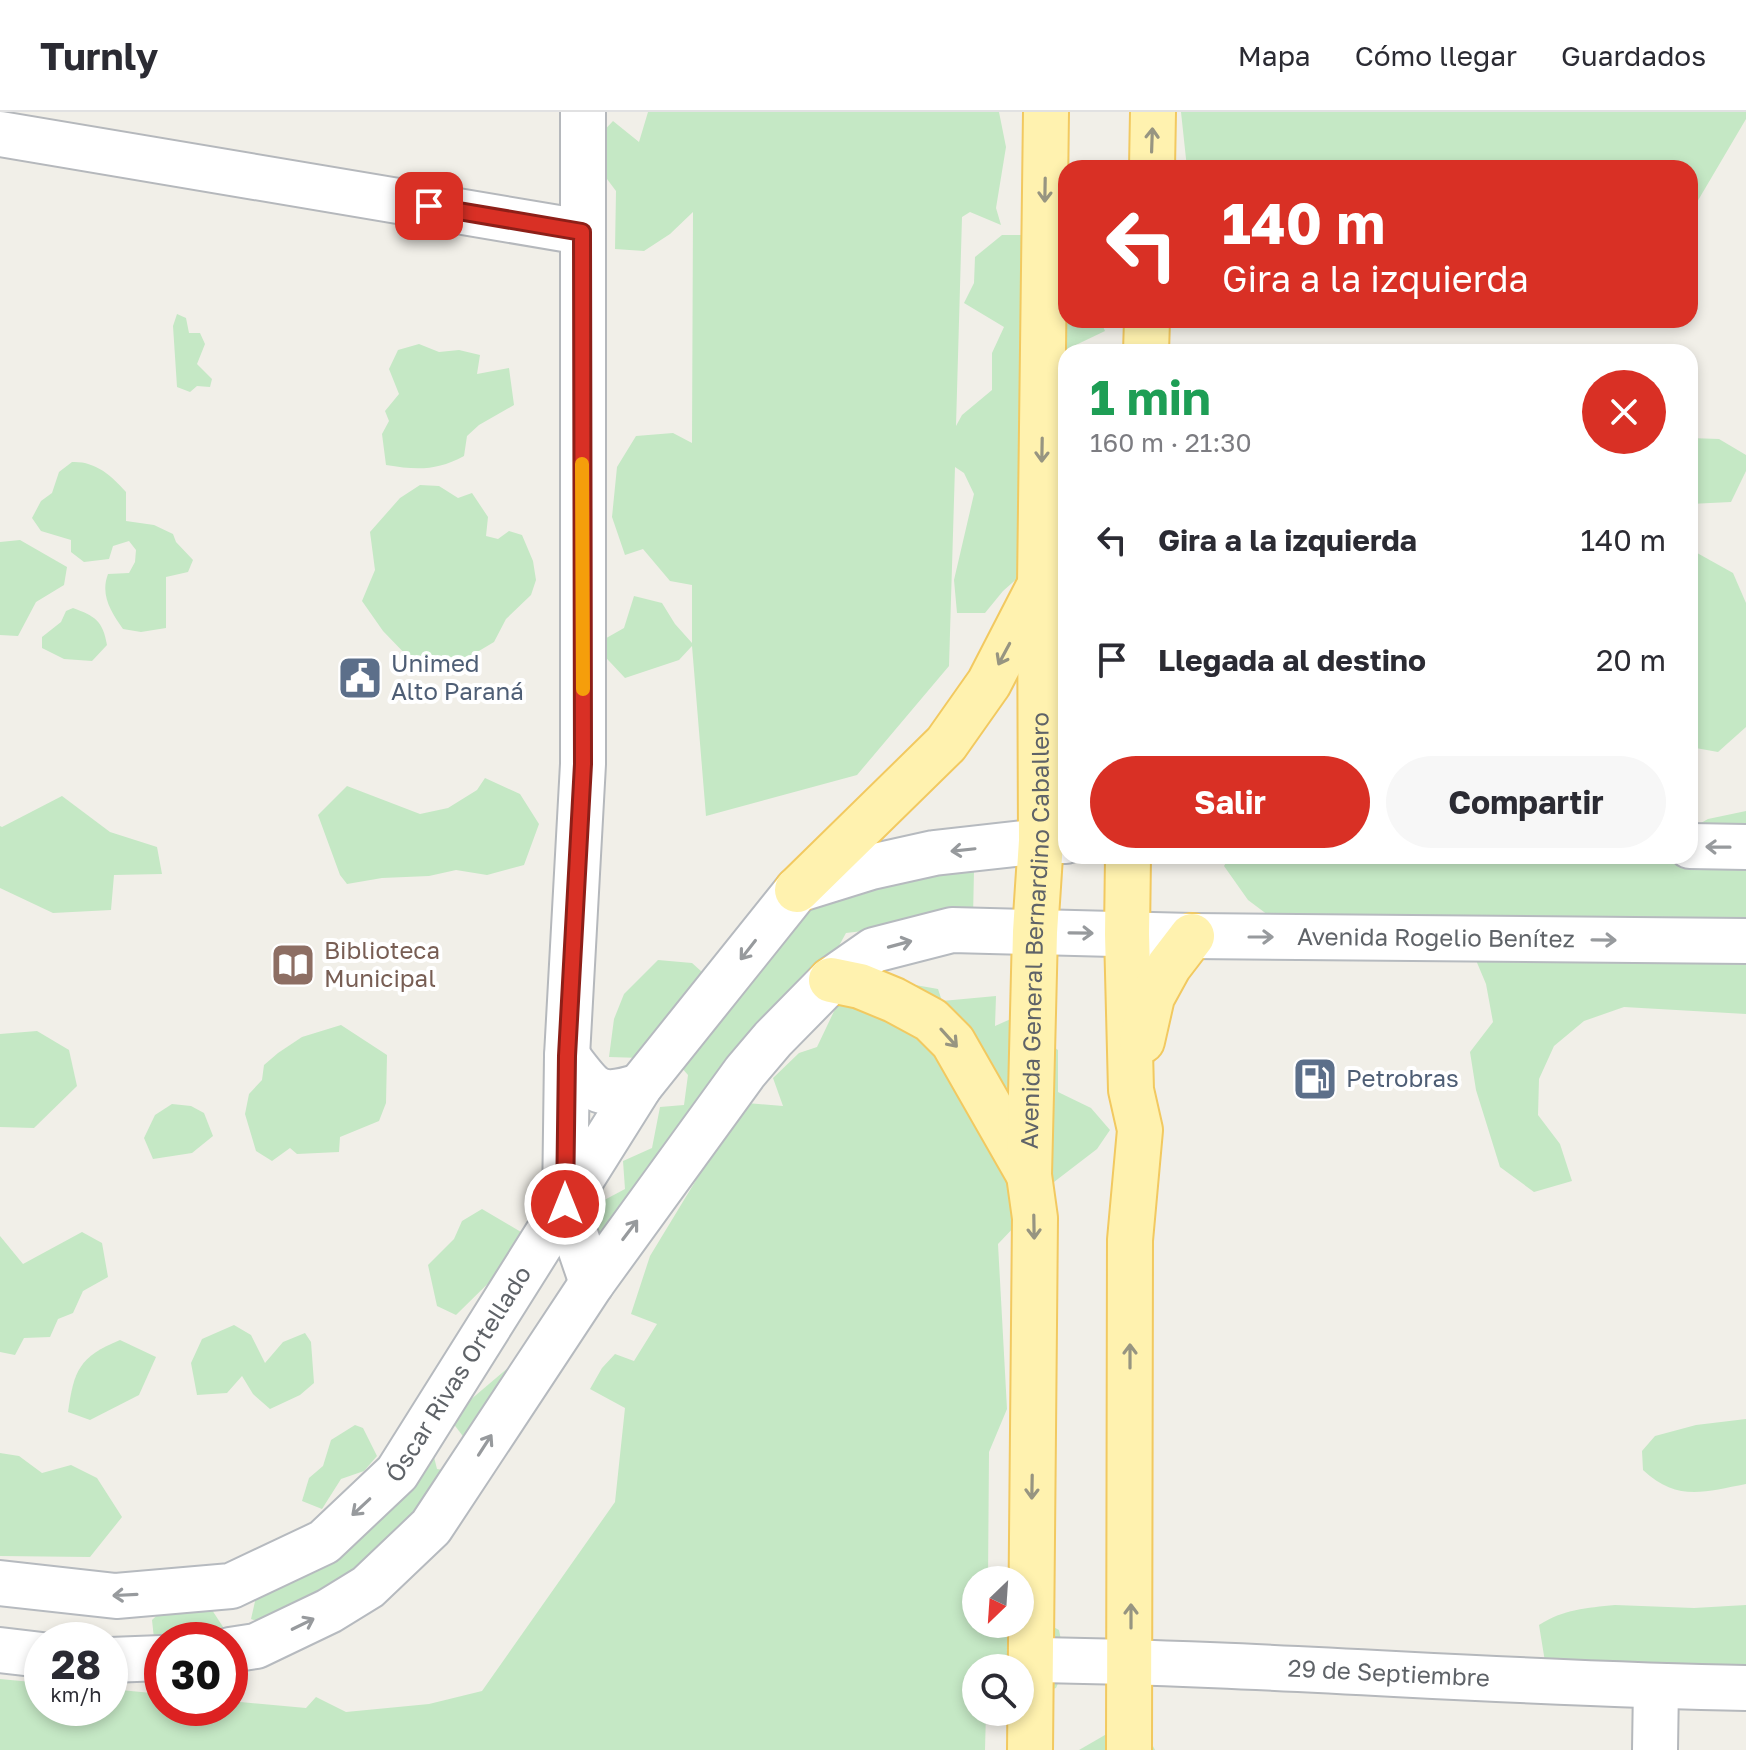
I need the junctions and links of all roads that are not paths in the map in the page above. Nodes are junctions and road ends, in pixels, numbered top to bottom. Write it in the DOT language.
graph roads {
  1 [pos="583,112"];
  2 [pos="1046,112"];
  3 [pos="1153,112"];
  4 [pos="0,134"];
  5 [pos="1152,160"];
  6 [pos="582,232"];
  7 [pos="1040,585"];
  8 [pos="1053,841"];
  9 [pos="1698,846"];
  10 [pos="1746,847"];
  11 [pos="1128,864"];
  12 [pos="797,890"];
  13 [pos="1035,932"];
  14 [pos="1127,934"];
  15 [pos="1192,936"];
  16 [pos="1746,941"];
  17 [pos="831,980"];
  18 [pos="567,1056"];
  19 [pos="640,1086"];
  20 [pos="1131,1090"];
  21 [pos="1029,1175"];
  22 [pos="565,1204"];
  23 [pos="592,1283"];
  24 [pos="0,1583"];
  25 [pos="248,1647"];
  26 [pos="0,1650"];
  27 [pos="24,1653"];
  28 [pos="1031,1654"];
  29 [pos="1034,1660"];
  30 [pos="1131,1661"];
  31 [pos="1656,1686"];
  32 [pos="1746,1688"];
  33 [pos="1030,1726"];
  34 [pos="1030,1750"];
  35 [pos="1129,1750"];
  36 [pos="1655,1750"];
  1 -- 6 [label="street"];
  2 -- 7 [label="main road, Avenida General Bernardino Caballero, one-way"];
  5 -- 3 [label="main road, one-way"];
  4 -- 6 [label="street"];
  6 -- 18 [label="street"];
  7 -- 8 [label="main road, Avenida General Bernardino Caballero"];
  7 -- 12 [label="main road, one-way"];
  8 -- 12 [label="street, one-way"];
  8 -- 13 [label="main road, Avenida General Bernardino Caballero"];
  10 -- 9 [label="street, one-way"];
  11 -- 14 [label="main road"];
  12 -- 19 [label="street, Óscar Rivas Ortellado, one-way"];
  13 -- 14 [label="street, Avenida Rogelio Benítez, one-way"];
  17 -- 13 [label="street, one-way"];
  13 -- 21 [label="main road, Avenida General Bernardino Caballero"];
  14 -- 15 [label="street, Avenida Rogelio Benítez"];
  14 -- 20 [label="main road"];
  15 -- 16 [label="street, Avenida Rogelio Benítez, one-way"];
  15 -- 20 [label="main road"];
  17 -- 21 [label="main road, one-way"];
  23 -- 17 [label="street, one-way"];
  18 -- 19 [label="street"];
  18 -- 22 [label="street"];
  19 -- 22 [label="street, Óscar Rivas Ortellado"];
  30 -- 20 [label="main road, one-way"];
  21 -- 28 [label="main road, Avenida General Bernardino Caballero, one-way"];
  22 -- 23 [label="street"];
  22 -- 24 [label="street, Óscar Rivas Ortellado, one-way"];
  25 -- 23 [label="street, one-way"];
  26 -- 27 [label="street"];
  29 -- 30 [label="street, 29 de Septiembre"];
  30 -- 31 [label="street, 29 de Septiembre"];
  30 -- 35 [label="main road"];
  31 -- 32 [label="street, 29 de Septiembre"];
  31 -- 36 [label="street"];
  33 -- 34 [label="main road, Avenida General Bernardino Caballero"];
}
